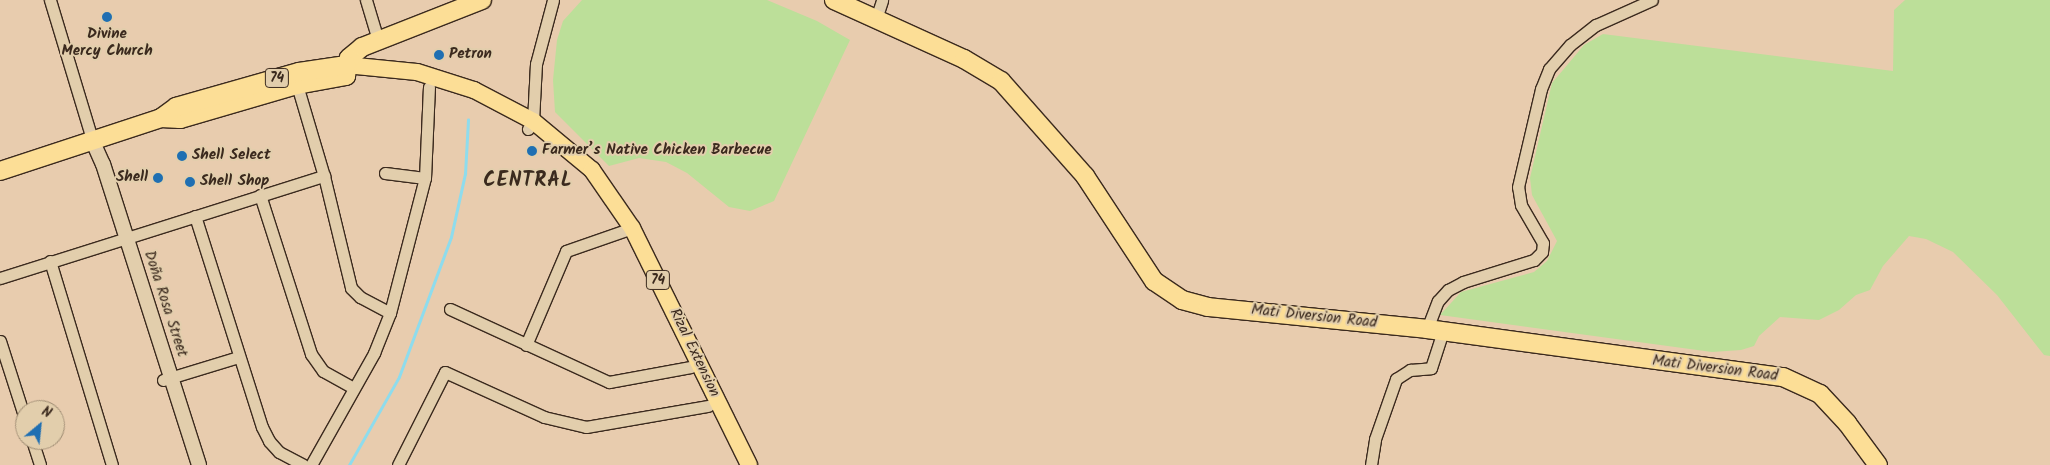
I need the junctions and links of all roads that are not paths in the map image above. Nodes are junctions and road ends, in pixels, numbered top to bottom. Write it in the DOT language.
graph roads {
  1 [pos="50,0"];
  2 [pos="366,0"];
  3 [pos="482,0"];
  4 [pos="553,0"];
  5 [pos="834,0"];
  6 [pos="882,0"];
  7 [pos="1652,0"];
  8 [pos="876,19"];
  9 [pos="378,40"];
  10 [pos="346,70"];
  11 [pos="297,85"];
  12 [pos="429,87"];
  13 [pos="210,104"];
  14 [pos="530,125"];
  15 [pos="95,149"];
  16 [pos="0,171"];
  17 [pos="385,173"];
  18 [pos="324,176"];
  19 [pos="425,178"];
  20 [pos="260,196"];
  21 [pos="195,216"];
  22 [pos="627,230"];
  23 [pos="122,239"];
  24 [pos="50,261"];
  25 [pos="0,278"];
  26 [pos="450,309"];
  27 [pos="390,313"];
  28 [pos="1435,330"];
  29 [pos="0,341"];
  30 [pos="526,345"];
  31 [pos="238,357"];
  32 [pos="691,367"];
  33 [pos="167,379"];
  34 [pos="354,388"];
  35 [pos="19,400"];
  36 [pos="708,406"];
  37 [pos="35,450"];
  38 [pos="40,465"];
  39 [pos="112,465"];
  40 [pos="190,465"];
  41 [pos="199,465"];
  42 [pos="303,465"];
  43 [pos="311,465"];
  44 [pos="398,465"];
  45 [pos="736,465"];
  46 [pos="749,465"];
  47 [pos="1371,465"];
  48 [pos="1878,465"];
  1 -- 15 [label="street"];
  2 -- 9 [label="street"];
  3 -- 9 [label="highway"];
  4 -- 14 [label="street"];
  5 -- 8 [label="highway, Mati Diversion Road"];
  6 -- 8 [label="street"];
  7 -- 28 [label="street"];
  8 -- 28 [label="highway, Mati Diversion Road"];
  9 -- 10 [label="highway"];
  10 -- 11 [label="highway, 74"];
  10 -- 12 [label="main road, Rizal Extension / 74"];
  10 -- 13 [label="highway, 74"];
  10 -- 14 [label="main road, Rizal Extension / 74"];
  11 -- 13 [label="highway, 74"];
  11 -- 18 [label="street"];
  12 -- 14 [label="main road, Rizal Extension / 74"];
  12 -- 19 [label="street"];
  13 -- 15 [label="highway, 74"];
  14 -- 22 [label="main road, Rizal Extension / 74"];
  15 -- 16 [label="highway, 74"];
  15 -- 23 [label="street, Doña Rosa Street"];
  17 -- 19 [label="street"];
  18 -- 20 [label="street"];
  18 -- 27 [label="street"];
  19 -- 27 [label="street"];
  20 -- 21 [label="street"];
  20 -- 34 [label="street"];
  21 -- 23 [label="street"];
  21 -- 31 [label="street"];
  22 -- 30 [label="street"];
  22 -- 32 [label="main road, Rizal Extension / 74"];
  22 -- 46 [label="main road, Rizal Extension / 74"];
  23 -- 24 [label="street"];
  23 -- 33 [label="street, Doña Rosa Street"];
  24 -- 25 [label="street"];
  24 -- 39 [label="street"];
  26 -- 30 [label="street"];
  27 -- 34 [label="street"];
  28 -- 47 [label="street"];
  28 -- 48 [label="highway, Mati Diversion Road"];
  29 -- 35 [label="street"];
  30 -- 32 [label="street"];
  31 -- 33 [label="street"];
  31 -- 42 [label="street"];
  32 -- 36 [label="main road, Rizal Extension / 74"];
  33 -- 40 [label="street, Doña Rosa Street"];
  33 -- 41 [label="street, Doña Rosa Street"];
  34 -- 43 [label="street"];
  36 -- 44 [label="street"];
  36 -- 45 [label="main road, Rizal Extension / 74"];
  37 -- 38 [label="street"];
}
